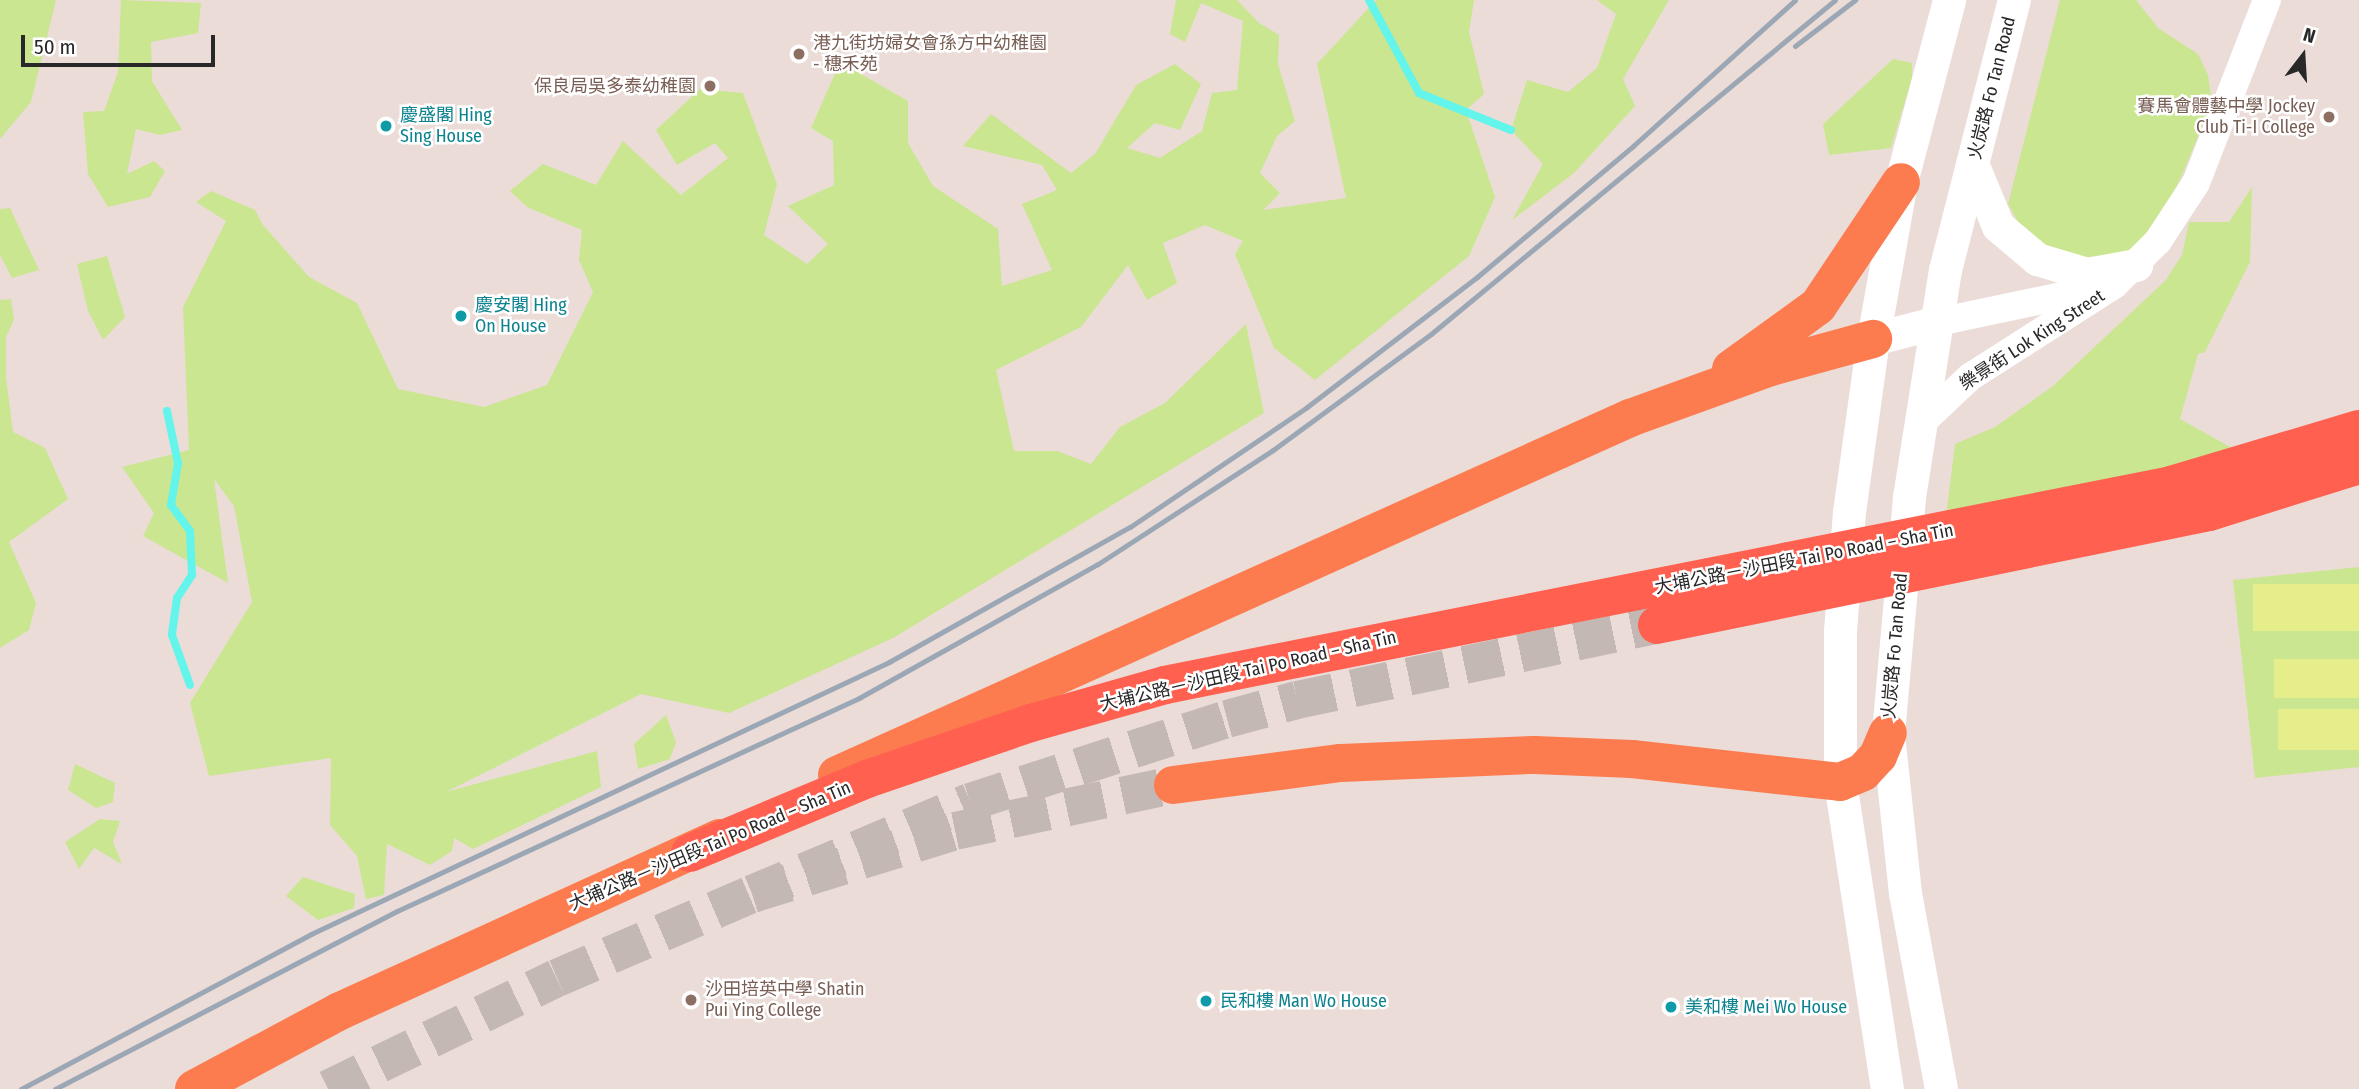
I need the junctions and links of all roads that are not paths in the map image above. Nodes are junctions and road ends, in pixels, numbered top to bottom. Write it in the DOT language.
graph roads {
  1 [pos="1949,0"];
  2 [pos="2014,0"];
  3 [pos="2267,0"];
  4 [pos="1972,163"];
  5 [pos="1901,182"];
  6 [pos="2125,275"];
  7 [pos="1938,322"];
  8 [pos="1873,339"];
  9 [pos="1701,390"];
  10 [pos="1920,424"];
  11 [pos="2359,429"];
  12 [pos="2359,465"];
  13 [pos="1657,625"];
  14 [pos="1888,733"];
  15 [pos="1840,782"];
  16 [pos="1173,785"];
  17 [pos="690,853"];
  18 [pos="194,1089"];
  19 [pos="1887,1089"];
  20 [pos="1941,1089"];
  1 -- 5 [label="main road"];
  2 -- 4 [label="main road, 火炭路 Fo Tan Road"];
  3 -- 6 [label="street, 樂景街 Lok King Street"];
  4 -- 6 [label="main road"];
  4 -- 7 [label="main road, 火炭路 Fo Tan Road"];
  5 -- 8 [label="main road"];
  5 -- 9 [label="highway"];
  6 -- 7 [label="street, 樂景街 Lok King Street"];
  6 -- 10 [label="street, 樂景街 Lok King Street"];
  7 -- 8 [label="main road"];
  7 -- 10 [label="main road, 火炭路 Fo Tan Road"];
  8 -- 9 [label="highway"];
  8 -- 15 [label="main road"];
  9 -- 17 [label="highway"];
  10 -- 14 [label="main road, 火炭路 Fo Tan Road"];
  11 -- 17 [label="highway, 大埔公路－沙田段 Tai Po Road – Sha Tin"];
  12 -- 13 [label="highway, 大埔公路－沙田段 Tai Po Road – Sha Tin"];
  14 -- 15 [label="highway"];
  14 -- 20 [label="main road, 火炭路 Fo Tan Road"];
  15 -- 16 [label="highway"];
  15 -- 19 [label="main road"];
  17 -- 18 [label="highway, 大埔公路－沙田段 Tai Po Road – Sha Tin"];
}
